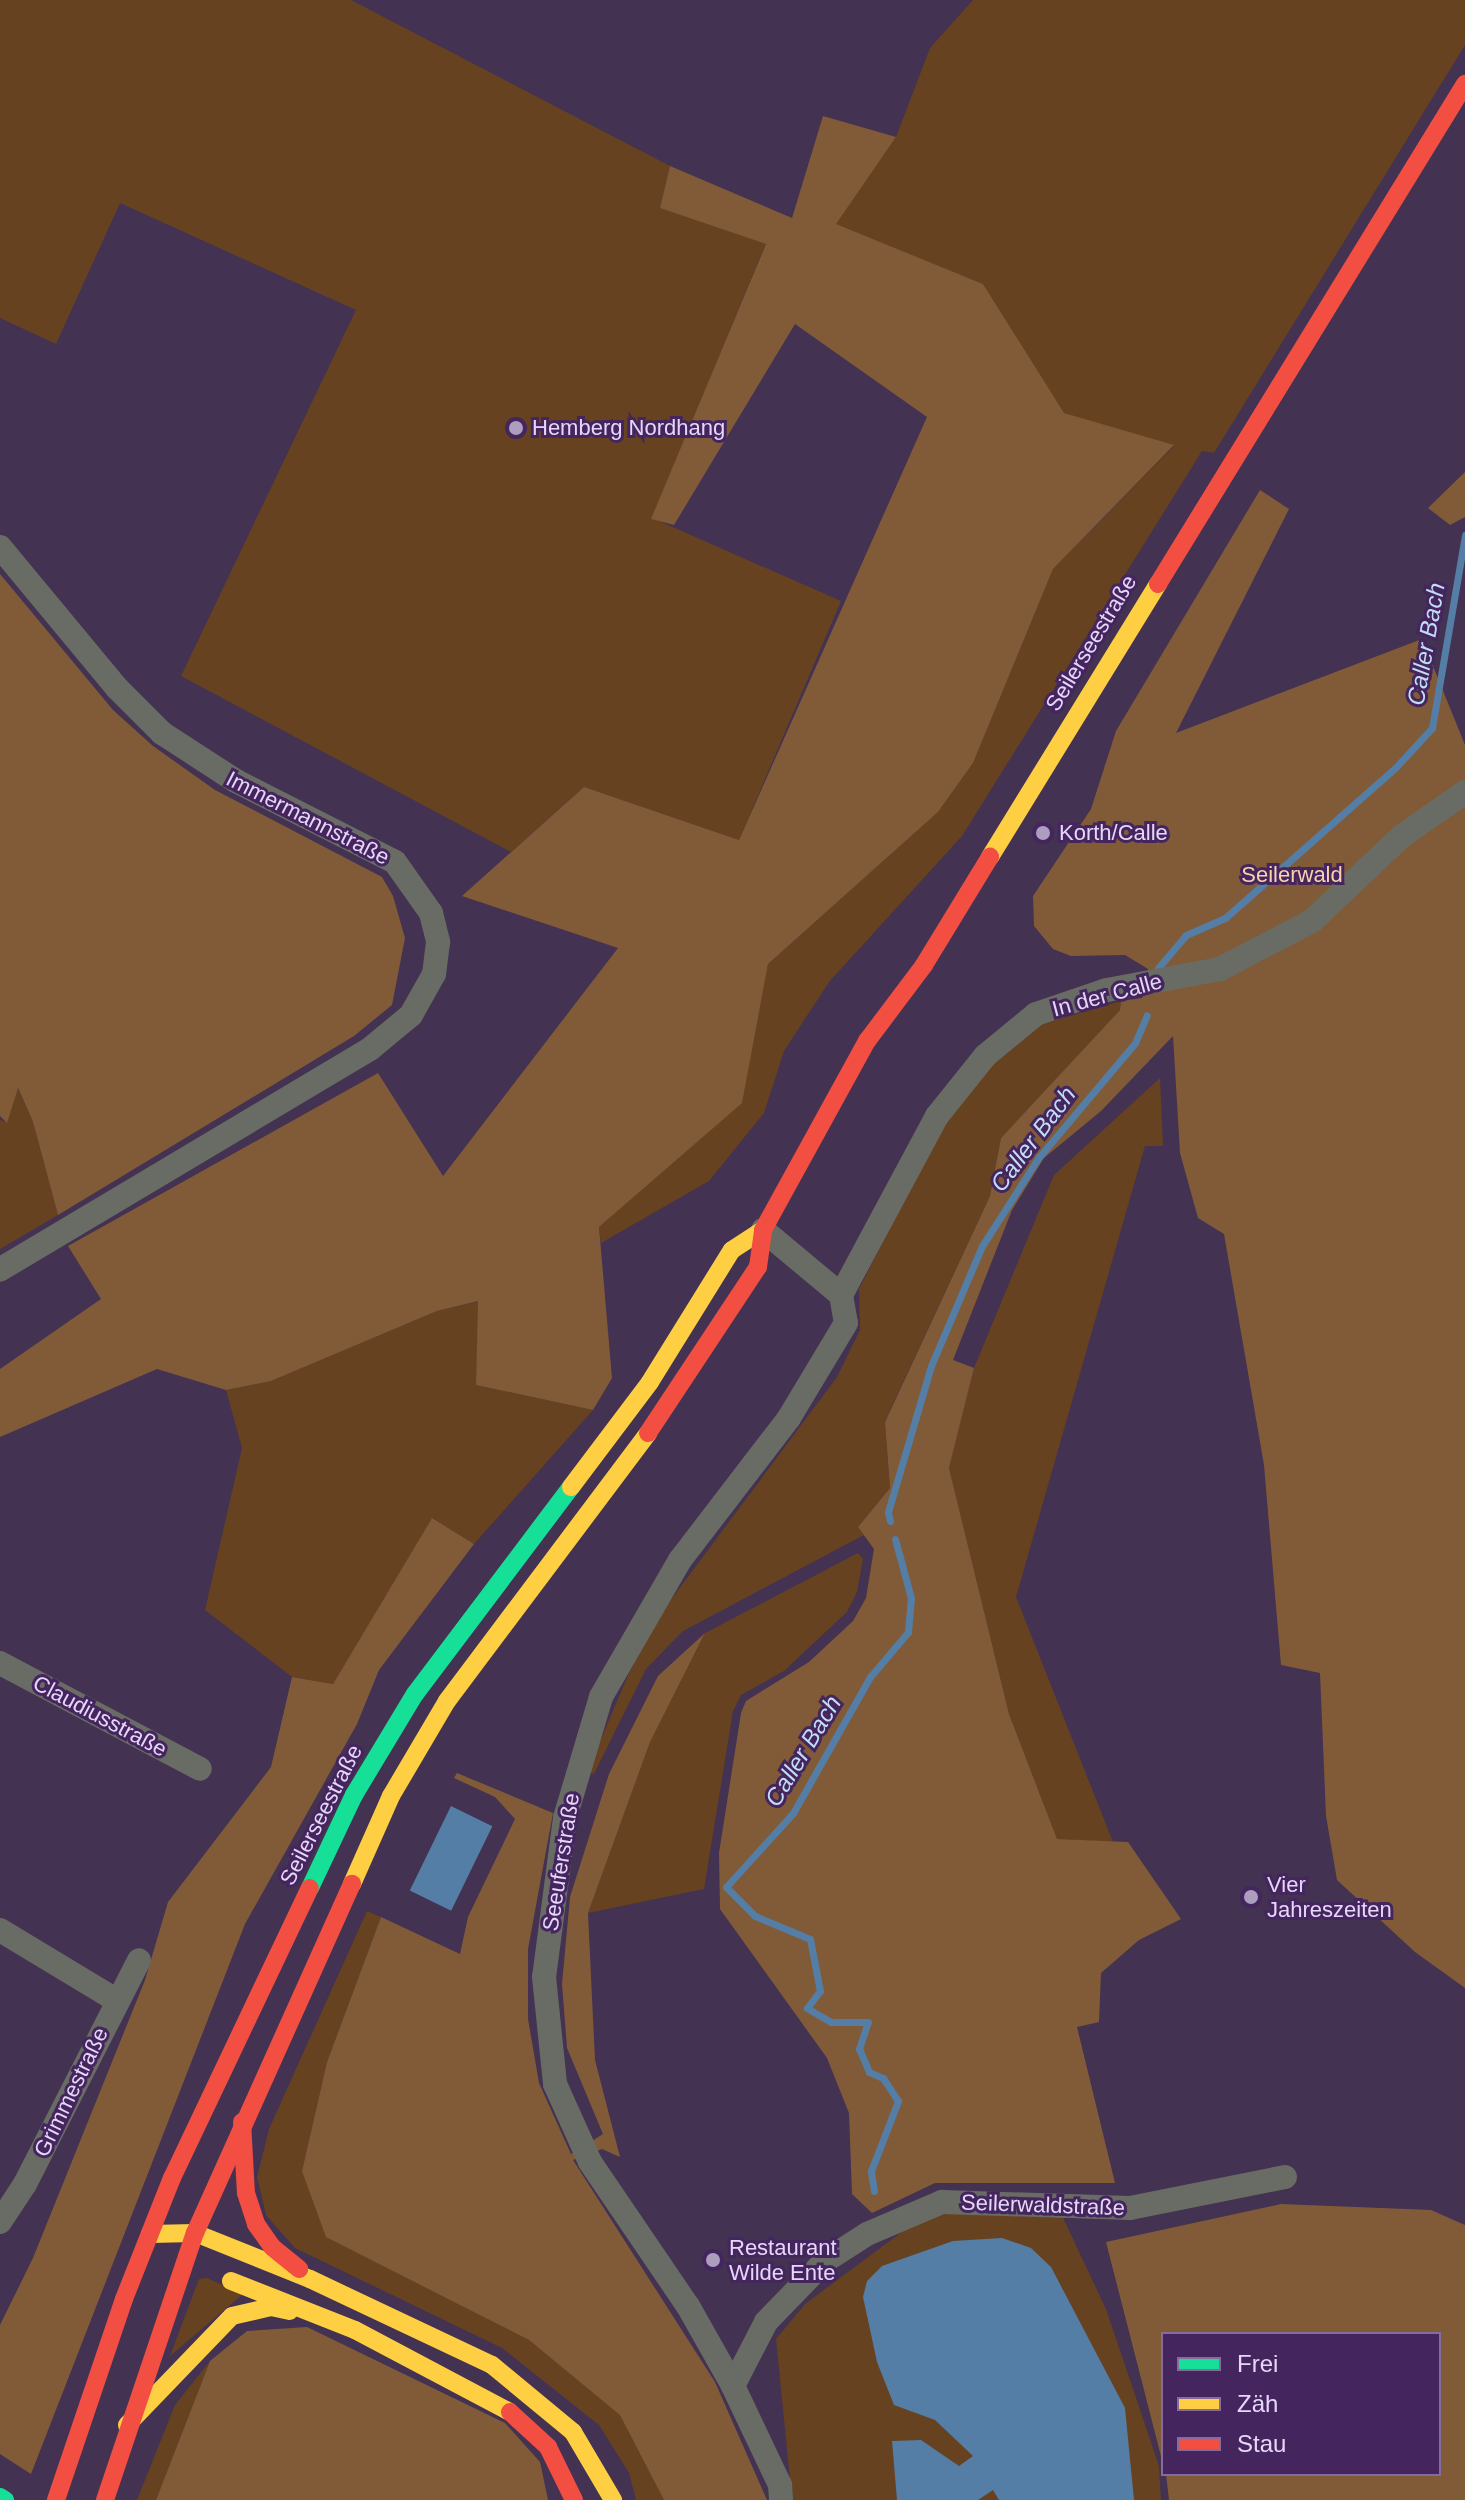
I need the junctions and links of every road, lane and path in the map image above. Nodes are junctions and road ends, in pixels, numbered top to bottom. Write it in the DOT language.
graph roads {
  1 [pos="1465,84"];
  2 [pos="0,547"];
  3 [pos="1465,792"];
  4 [pos="763,1230"];
  5 [pos="0,1270"];
  6 [pos="841,1295"];
  7 [pos="0,1663"];
  8 [pos="200,1769"];
  9 [pos="0,1930"];
  10 [pos="139,1960"];
  11 [pos="116,2000"];
  12 [pos="242,2122"];
  13 [pos="1285,2177"];
  14 [pos="0,2222"];
  15 [pos="195,2233"];
  16 [pos="150,2234"];
  17 [pos="198,2268"];
  18 [pos="310,2279"];
  19 [pos="324,2318"];
  20 [pos="733,2386"];
  21 [pos="127,2425"];
  22 [pos="56,2500"];
  23 [pos="105,2500"];
  24 [pos="574,2500"];
  25 [pos="613,2500"];
  26 [pos="781,2500"];
  1 -- 4 [label="main road, Seilerseestraße"];
  2 -- 5 [label="street, Immermannstraße"];
  3 -- 6 [label="street, In der Calle"];
  4 -- 6 [label="street"];
  4 -- 12 [label="main road, Seilerseestraße"];
  4 -- 16 [label="main road, Seilerseestraße"];
  6 -- 20 [label="street, Seeuferstraße"];
  7 -- 8 [label="street, Claudiusstraße"];
  9 -- 11 [label="street"];
  10 -- 11 [label="street, Grimmestraße"];
  11 -- 14 [label="street, Grimmestraße"];
  12 -- 15 [label="main road, Seilerseestraße"];
  12 -- 18 [label="main road"];
  13 -- 20 [label="street, Seilerwaldstraße"];
  15 -- 16 [label="main road"];
  15 -- 17 [label="main road, Seilerseestraße"];
  15 -- 18 [label="main road"];
  16 -- 17 [label="main road"];
  16 -- 22 [label="main road, Seilerseestraße"];
  17 -- 19 [label="main road"];
  17 -- 21 [label="main road, Seilerseestraße"];
  18 -- 25 [label="main road"];
  19 -- 21 [label="main road"];
  19 -- 24 [label="main road"];
  20 -- 26 [label="street, Seeuferstraße"];
  21 -- 23 [label="main road, Seilerseestraße"];
}
